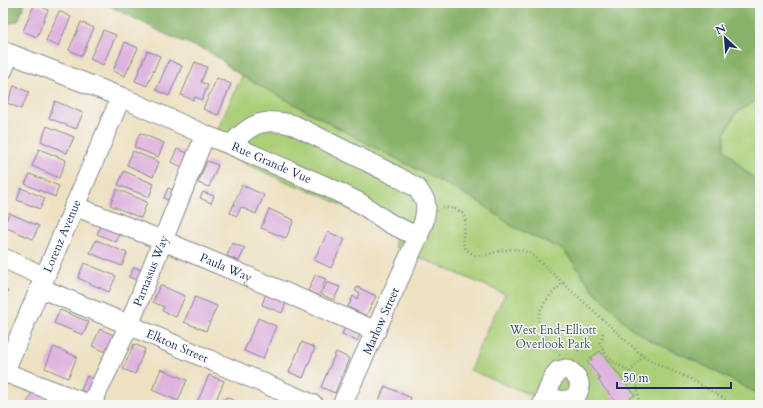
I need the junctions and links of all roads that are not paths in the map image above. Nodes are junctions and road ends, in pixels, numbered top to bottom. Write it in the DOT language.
graph roads {
  1 [pos="5,58"];
  2 [pos="121,97"];
  3 [pos="206,135"];
  4 [pos="231,145"];
  5 [pos="74,206"];
  6 [pos="418,237"];
  7 [pos="164,241"];
  8 [pos="3,258"];
  9 [pos="42,282"];
  10 [pos="129,325"];
  11 [pos="376,330"];
  12 [pos="4,374"];
  13 [pos="90,405"];
  14 [pos="314,405"];
  15 [pos="342,405"];
  1 -- 2 [label="street, Rue Grande Vue"];
  2 -- 3 [label="street, Rue Grande Vue"];
  2 -- 5 [label="street, Lorenz Avenue"];
  3 -- 4 [label="street, Rue Grande Vue"];
  3 -- 7 [label="street, Parnassus Way"];
  4 -- 6 [label="street, Rue Grande Vue"];
  4 -- 6 [label="street, Marlow Street"];
  5 -- 7 [label="street, Paula Way"];
  5 -- 9 [label="street, Lorenz Avenue"];
  6 -- 11 [label="street, Marlow Street"];
  7 -- 10 [label="street, Parnassus Way"];
  7 -- 11 [label="street, Paula Way"];
  8 -- 9 [label="street, Elkton Street"];
  9 -- 10 [label="street, Elkton Street"];
  9 -- 12 [label="street, Lorenz Avenue"];
  10 -- 13 [label="street, Parnassus Way"];
  10 -- 14 [label="street, Elkton Street"];
  11 -- 15 [label="street, Marlow Street"];
  12 -- 13 [label="street"];
}
